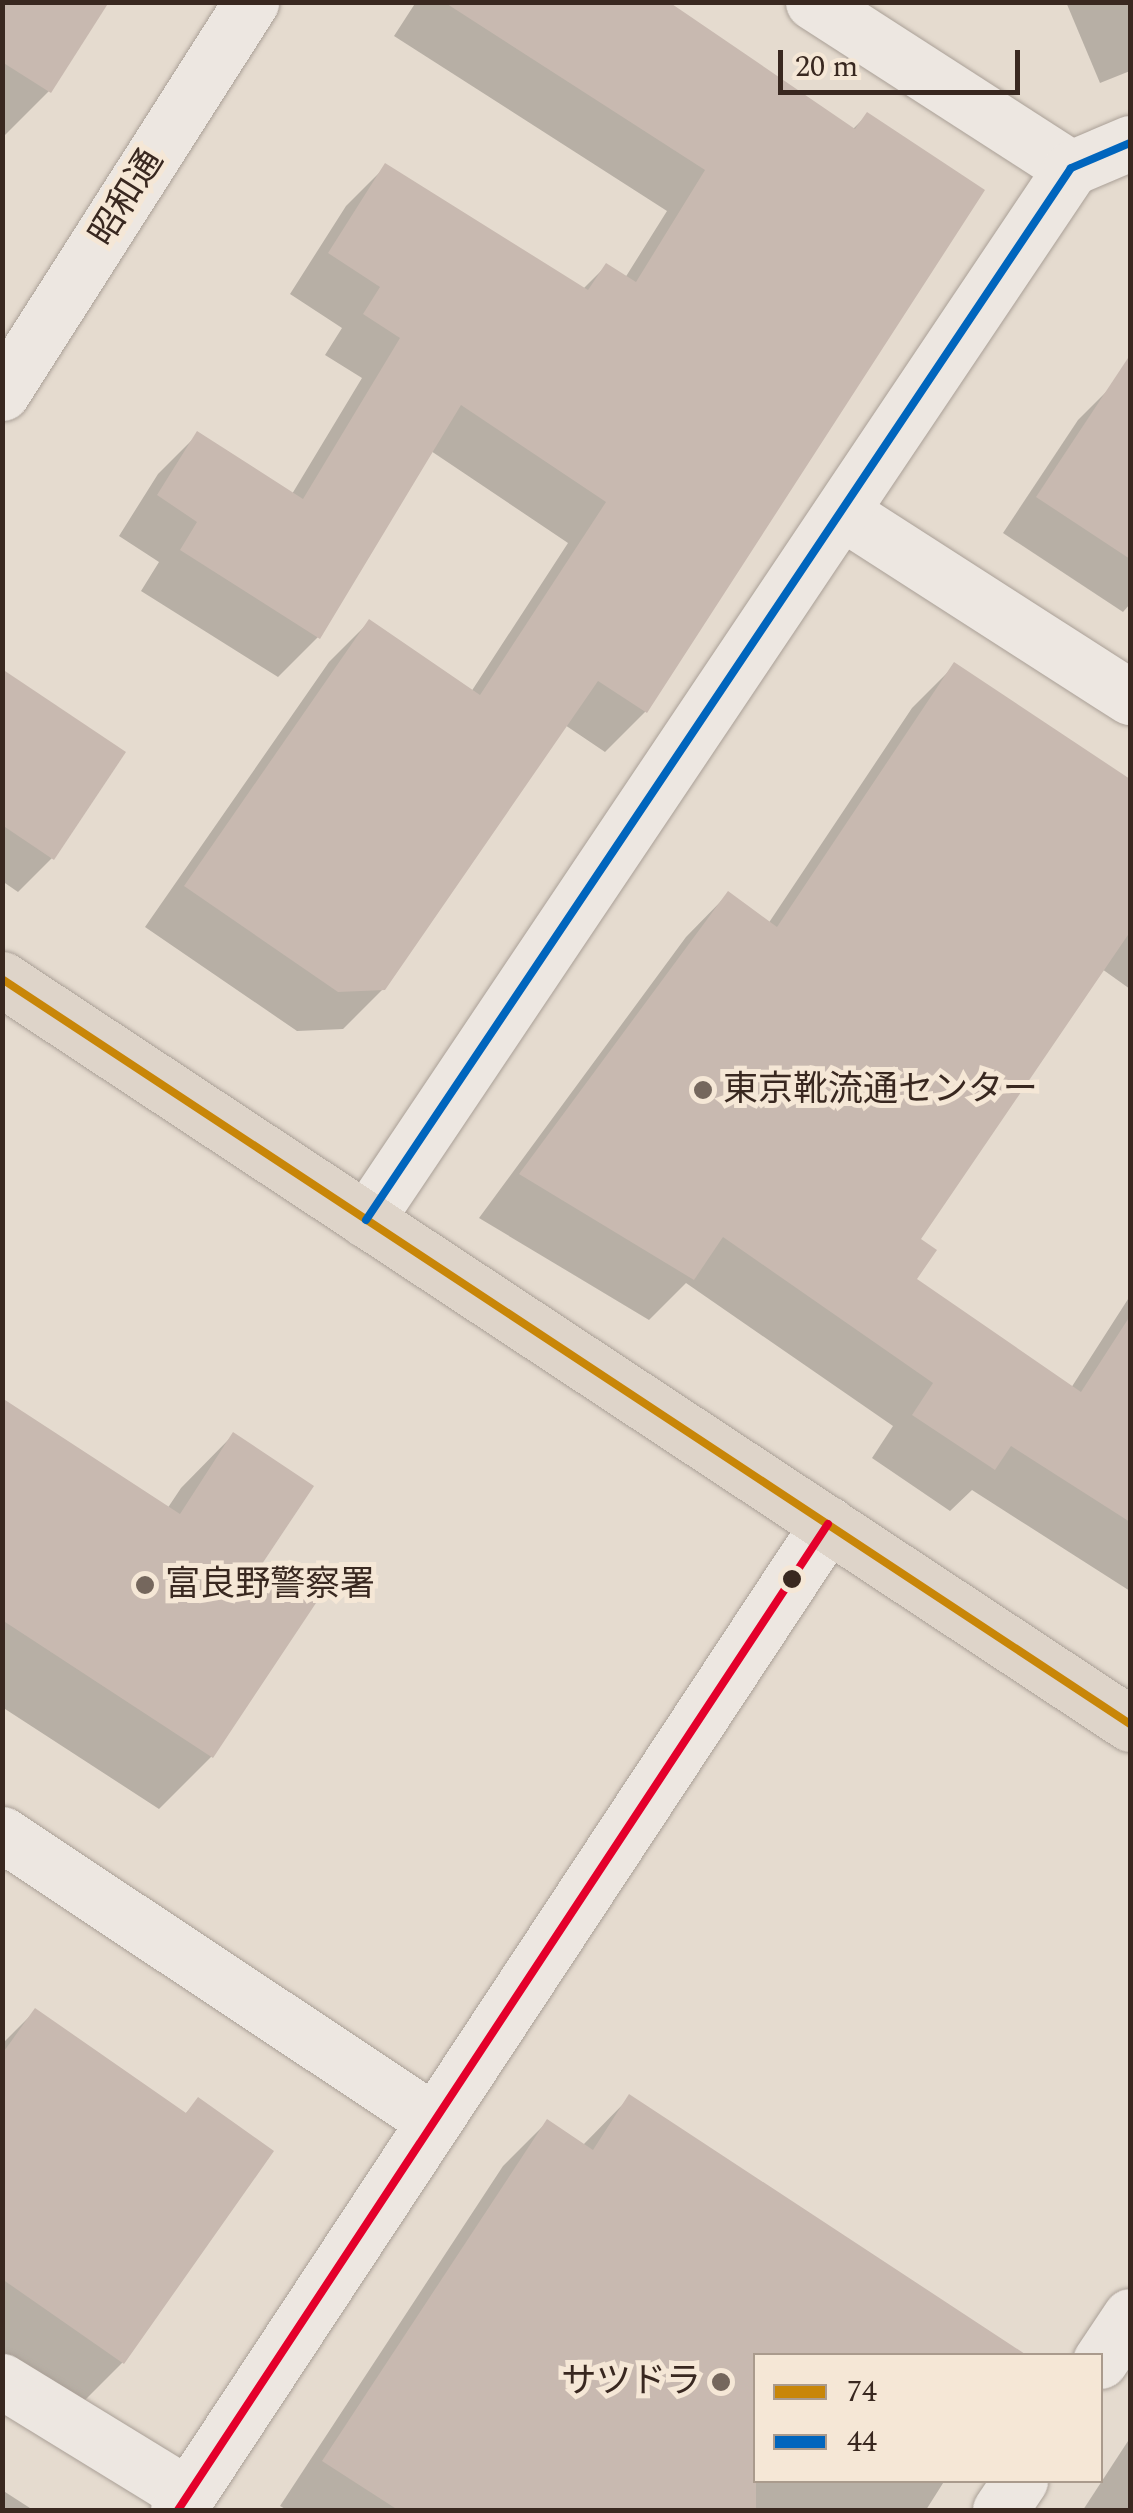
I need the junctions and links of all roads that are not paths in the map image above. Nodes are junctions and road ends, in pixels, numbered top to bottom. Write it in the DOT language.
graph roads {
  1 [pos="251,2"];
  2 [pos="813,2"];
  3 [pos="1130,143"];
  4 [pos="1071,168"];
  5 [pos="2,393"];
  6 [pos="843,514"];
  7 [pos="1130,697"];
  8 [pos="2,979"];
  9 [pos="366,1220"];
  10 [pos="828,1524"];
  11 [pos="1130,1724"];
  12 [pos="2,1834"];
  13 [pos="434,2121"];
  14 [pos="1130,2316"];
  15 [pos="1103,2356"];
  16 [pos="2,2381"];
  17 [pos="1018,2483"];
  18 [pos="183,2503"];
  19 [pos="1000,2510"];
  1 -- 5 [label="street, 昭和通"];
  2 -- 4 [label="street"];
  3 -- 4 [label="street"];
  4 -- 6 [label="street"];
  6 -- 7 [label="street"];
  6 -- 9 [label="street"];
  8 -- 9 [label="highway"];
  9 -- 10 [label="highway"];
  10 -- 11 [label="highway"];
  10 -- 13 [label="street"];
  12 -- 13 [label="street"];
  13 -- 18 [label="street"];
  14 -- 15 [label="street"];
  16 -- 18 [label="street"];
  17 -- 19 [label="street"];
}
